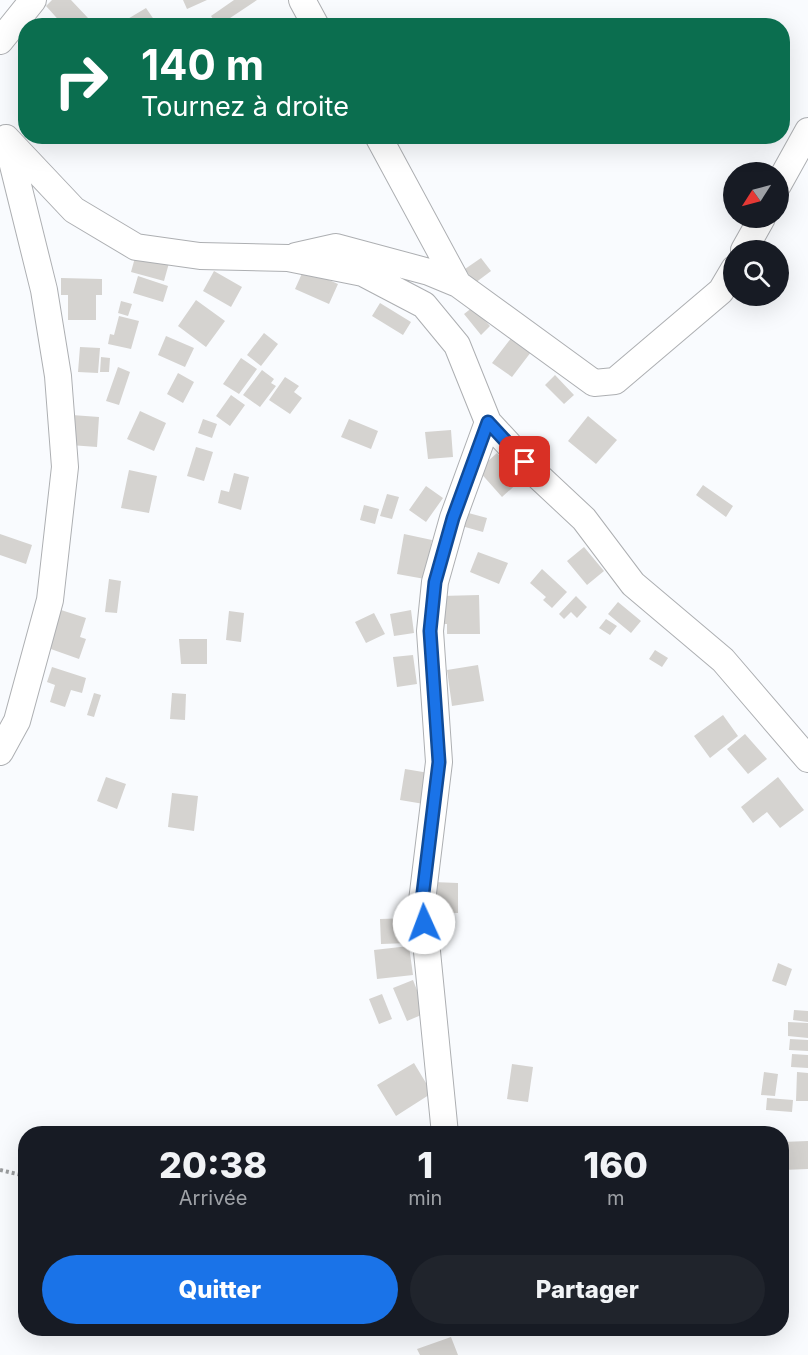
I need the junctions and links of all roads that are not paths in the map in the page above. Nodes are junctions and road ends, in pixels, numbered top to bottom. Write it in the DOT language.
graph roads {
  1 [pos="33,0"];
  2 [pos="302,0"];
  3 [pos="19,18"];
  4 [pos="312,18"];
  5 [pos="18,19"];
  6 [pos="0,41"];
  7 [pos="808,132"];
  8 [pos="3,133"];
  9 [pos="382,144"];
  10 [pos="789,166"];
  11 [pos="288,258"];
  12 [pos="458,284"];
  13 [pos="723,289"];
  14 [pos="488,422"];
  15 [pos="0,752"];
  16 [pos="808,759"];
  17 [pos="444,1126"];
  1 -- 3 [label="street"];
  2 -- 4 [label="street"];
  5 -- 6 [label="street"];
  7 -- 10 [label="street"];
  8 -- 11 [label="street"];
  8 -- 15 [label="street"];
  9 -- 12 [label="street"];
  11 -- 12 [label="street"];
  11 -- 14 [label="street"];
  12 -- 13 [label="street"];
  14 -- 16 [label="street"];
  14 -- 17 [label="street"];
}
